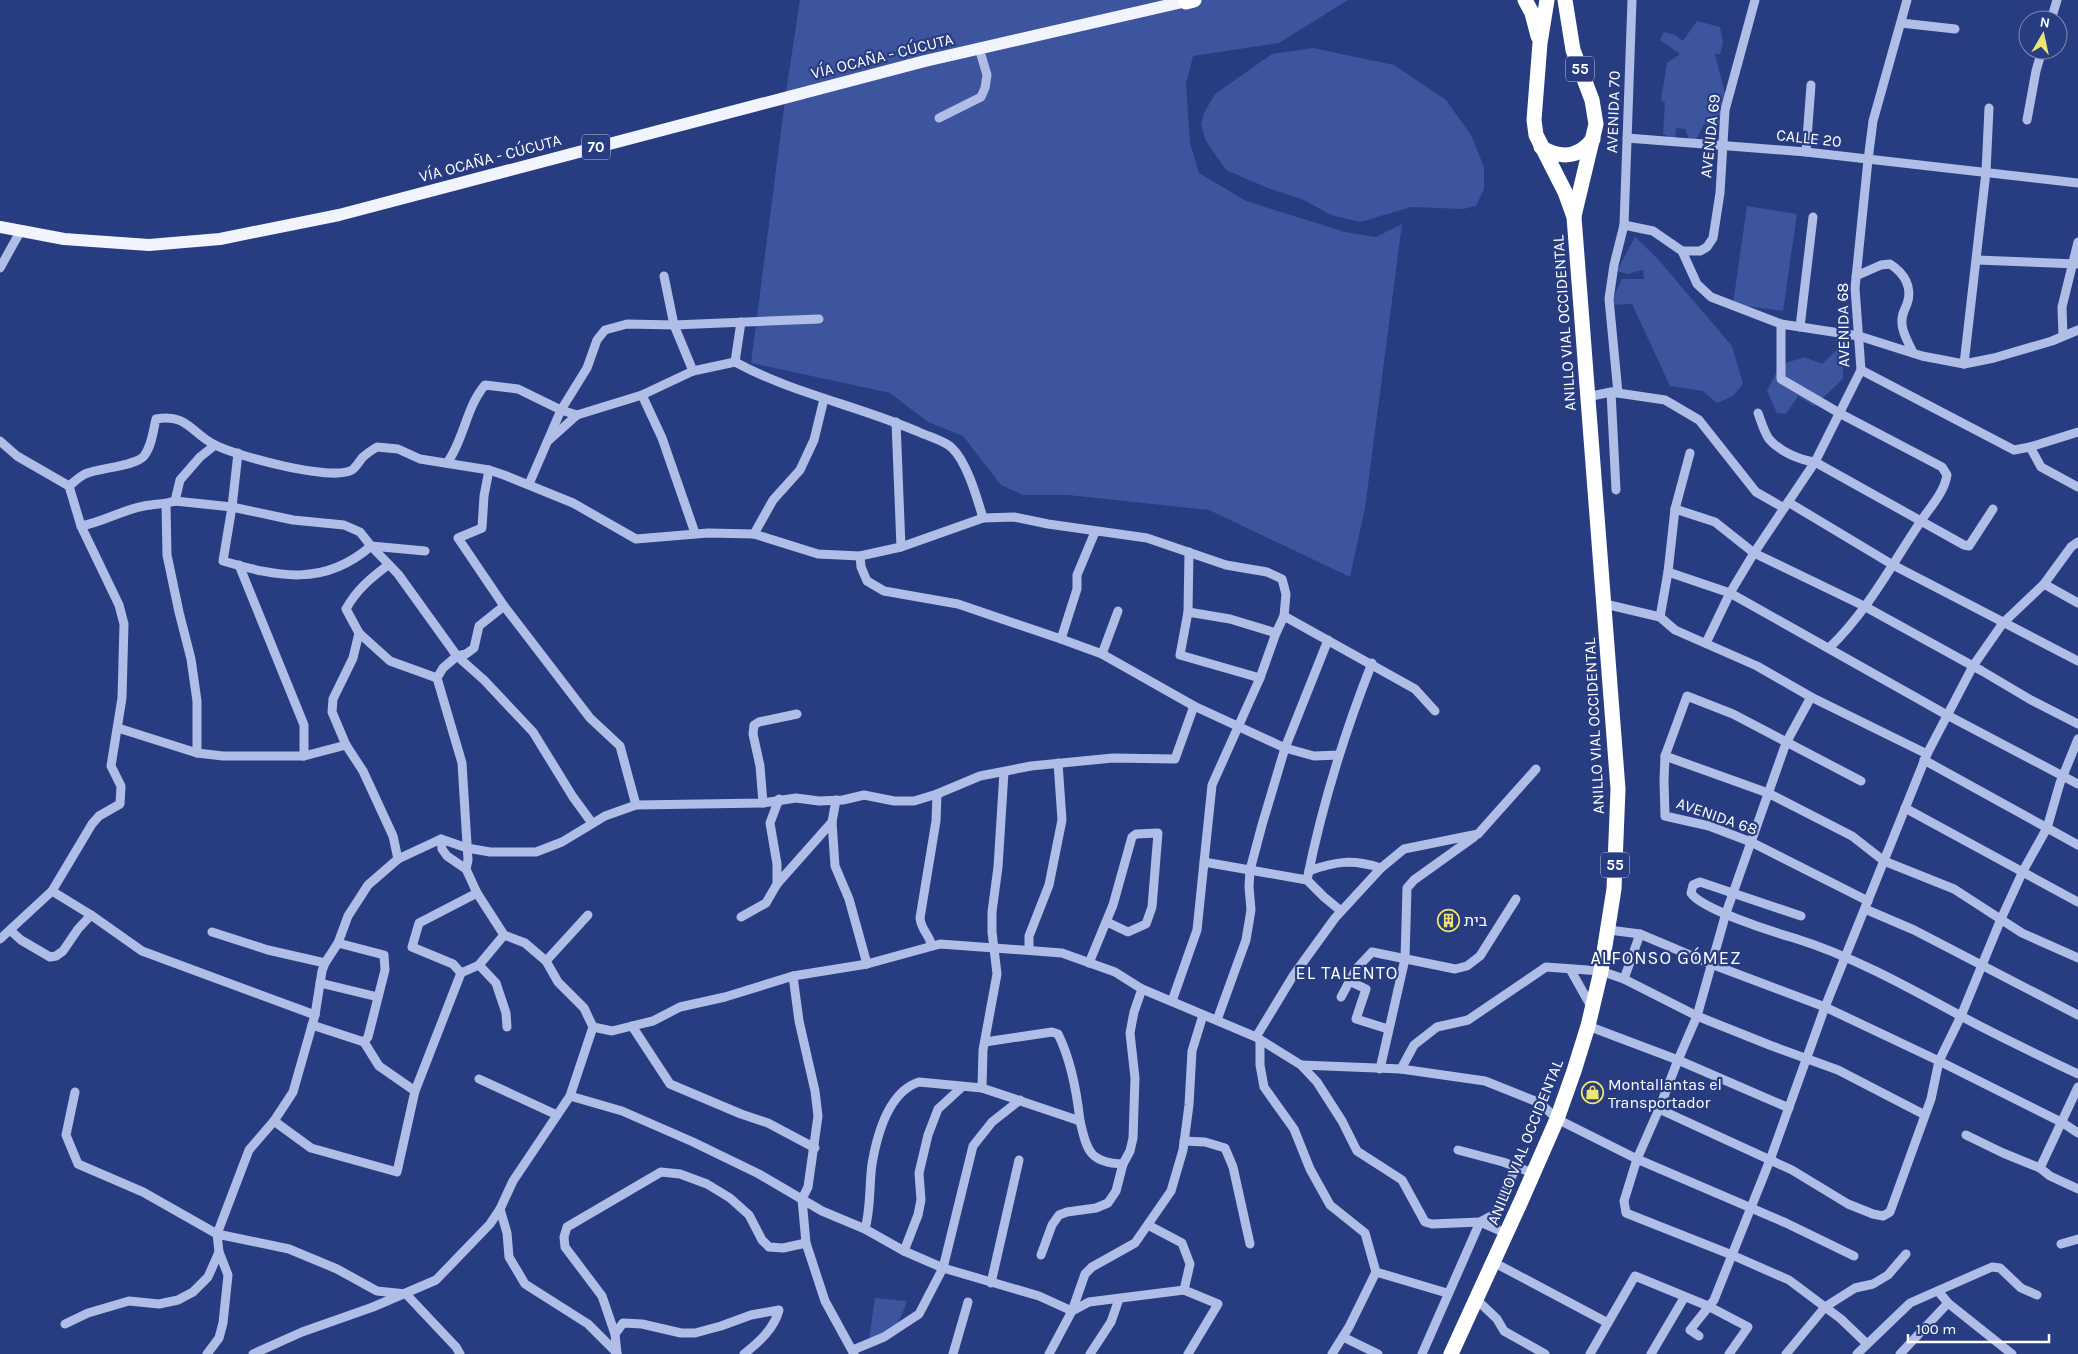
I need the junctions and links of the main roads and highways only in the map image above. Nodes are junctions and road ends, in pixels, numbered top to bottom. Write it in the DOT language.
graph roads {
  1 [pos="1190,0"];
  2 [pos="1525,0"];
  3 [pos="1547,0"];
  4 [pos="1566,0"];
  5 [pos="1540,43"];
  6 [pos="1594,138"];
  7 [pos="1541,147"];
  8 [pos="1574,217"];
  9 [pos="0,227"];
  10 [pos="1451,1354"];
  1 -- 9 [label="main road, VÍA OCAÑA - CÚCUTA / 70"];
  2 -- 5 [label="highway"];
  3 -- 5 [label="highway, ANILLO VIAL OCCIDENTAL / 55"];
  4 -- 6 [label="highway, ANILLO VIAL OCCIDENTAL / 55"];
  5 -- 7 [label="highway, ANILLO VIAL OCCIDENTAL / 55"];
  6 -- 7 [label="highway"];
  6 -- 8 [label="highway, ANILLO VIAL OCCIDENTAL / 55"];
  7 -- 8 [label="highway, ANILLO VIAL OCCIDENTAL / 55"];
  8 -- 10 [label="highway, ANILLO VIAL OCCIDENTAL / 55"];
}
